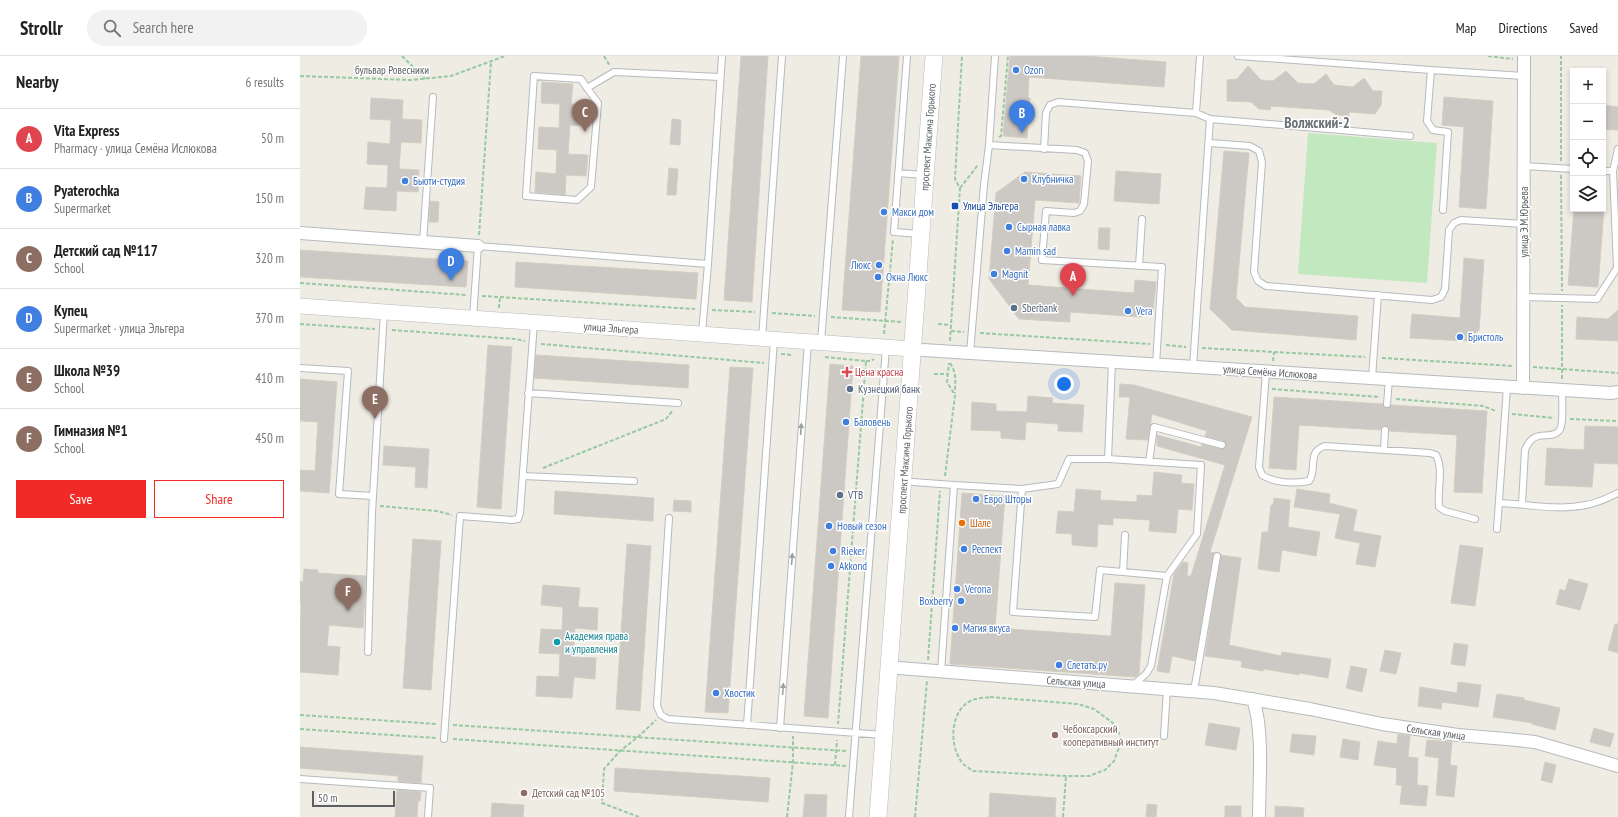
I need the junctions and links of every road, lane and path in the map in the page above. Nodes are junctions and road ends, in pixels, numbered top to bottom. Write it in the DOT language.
graph roads {
  1 [pos="402,56"];
  2 [pos="505,56"];
  3 [pos="722,56"];
  4 [pos="782,56"];
  5 [pos="843,56"];
  6 [pos="907,56"];
  7 [pos="934,56"];
  8 [pos="944,56"];
  9 [pos="962,56"];
  10 [pos="995,56"];
  11 [pos="1200,56"];
  12 [pos="1238,56"];
  13 [pos="1488,56"];
  14 [pos="1561,56"];
  15 [pos="501,57"];
  16 [pos="1524,58"];
  17 [pos="492,62"];
  18 [pos="1431,70"];
  19 [pos="300,76"];
  20 [pos="1524,76"];
  21 [pos="720,77"];
  22 [pos="425,79"];
  23 [pos="587,88"];
  24 [pos="433,97"];
  25 [pos="1196,114"];
  26 [pos="1210,119"];
  27 [pos="1410,136"];
  28 [pos="1210,143"];
  29 [pos="989,145"];
  30 [pos="1044,149"];
  31 [pos="1618,149"];
  32 [pos="979,163"];
  33 [pos="1524,166"];
  34 [pos="1561,169"];
  35 [pos="1570,169"];
  36 [pos="1606,171"];
  37 [pos="1613,171"];
  38 [pos="898,173"];
  39 [pos="926,175"];
  40 [pos="960,188"];
  41 [pos="1443,210"];
  42 [pos="1142,219"];
  43 [pos="1524,224"];
  44 [pos="894,232"];
  45 [pos="300,233"];
  46 [pos="922,234"];
  47 [pos="423,242"];
  48 [pos="478,246"];
  49 [pos="708,264"];
  50 [pos="1139,266"];
  51 [pos="1617,267"];
  52 [pos="300,283"];
  53 [pos="469,295"];
  54 [pos="1378,295"];
  55 [pos="481,296"];
  56 [pos="500,297"];
  57 [pos="1523,297"];
  58 [pos="1562,298"];
  59 [pos="300,306"];
  60 [pos="698,309"];
  61 [pos="709,310"];
  62 [pos="384,312"];
  63 [pos="760,312"];
  64 [pos="768,312"];
  65 [pos="498,314"];
  66 [pos="820,316"];
  67 [pos="829,317"];
  68 [pos="473,318"];
  69 [pos="885,321"];
  70 [pos="904,322"];
  71 [pos="534,323"];
  72 [pos="300,324"];
  73 [pos="938,324"];
  74 [pos="951,325"];
  75 [pos="379,329"];
  76 [pos="386,330"];
  77 [pos="951,331"];
  78 [pos="972,332"];
  79 [pos="702,335"];
  80 [pos="522,341"];
  81 [pos="885,341"];
  82 [pos="536,343"];
  83 [pos="771,344"];
  84 [pos="1158,344"];
  85 [pos="950,345"];
  86 [pos="818,347"];
  87 [pos="1194,347"];
  88 [pos="918,349"];
  89 [pos="970,353"];
  90 [pos="799,355"];
  91 [pos="950,357"];
  92 [pos="1373,358"];
  93 [pos="949,362"];
  94 [pos="1112,362"];
  95 [pos="765,363"];
  96 [pos="1156,365"];
  97 [pos="1523,366"];
  98 [pos="1193,367"];
  99 [pos="300,368"];
  100 [pos="1562,368"];
  101 [pos="865,370"];
  102 [pos="881,371"];
  103 [pos="1266,372"];
  104 [pos="1618,373"];
  105 [pos="934,374"];
  106 [pos="947,374"];
  107 [pos="1372,378"];
  108 [pos="1388,379"];
  109 [pos="1508,386"];
  110 [pos="1523,388"];
  111 [pos="1265,389"];
  112 [pos="1562,390"];
  113 [pos="1618,392"];
  114 [pos="528,393"];
  115 [pos="955,395"];
  116 [pos="1387,401"];
  117 [pos="678,403"];
  118 [pos="1506,414"];
  119 [pos="1562,418"];
  120 [pos="1618,421"];
  121 [pos="1385,430"];
  122 [pos="1222,445"];
  123 [pos="1384,450"];
  124 [pos="1108,458"];
  125 [pos="1150,462"];
  126 [pos="522,476"];
  127 [pos="945,479"];
  128 [pos="634,481"];
  129 [pos="913,482"];
  130 [pos="954,485"];
  131 [pos="940,489"];
  132 [pos="1022,490"];
  133 [pos="1618,493"];
  134 [pos="373,496"];
  135 [pos="1499,503"];
  136 [pos="1522,504"];
  137 [pos="372,505"];
  138 [pos="460,516"];
  139 [pos="669,518"];
  140 [pos="1475,519"];
  141 [pos="1497,529"];
  142 [pos="1125,535"];
  143 [pos="1217,556"];
  144 [pos="1123,572"];
  145 [pos="1167,576"];
  146 [pos="368,652"];
  147 [pos="928,666"];
  148 [pos="894,668"];
  149 [pos="941,672"];
  150 [pos="928,676"];
  151 [pos="1132,686"];
  152 [pos="1167,689"];
  153 [pos="1194,691"];
  154 [pos="1253,699"];
  155 [pos="300,715"];
  156 [pos="661,715"];
  157 [pos="446,724"];
  158 [pos="747,725"];
  159 [pos="780,728"];
  160 [pos="300,729"];
  161 [pos="793,729"];
  162 [pos="837,732"];
  163 [pos="856,734"];
  164 [pos="889,736"];
  165 [pos="1164,736"];
  166 [pos="638,737"];
  167 [pos="444,739"];
  168 [pos="793,747"];
  169 [pos="620,750"];
  170 [pos="836,750"];
  171 [pos="855,751"];
  172 [pos="793,762"];
  173 [pos="1618,766"];
  174 [pos="1066,776"];
  175 [pos="300,779"];
  176 [pos="428,817"];
  177 [pos="639,817"];
  178 [pos="787,817"];
  179 [pos="850,817"];
  180 [pos="878,817"];
  181 [pos="888,817"];
  182 [pos="915,817"];
  183 [pos="1063,817"];
  184 [pos="1259,817"];
  1 -- 22 [label="path"];
  2 -- 15 [label="path, бульвар Ровесники"];
  3 -- 21 [label="lane"];
  4 -- 83 [label="lane"];
  5 -- 86 [label="lane"];
  6 -- 38 [label="lane"];
  7 -- 39 [label="main road, проспект Максима Горького"];
  8 -- 88 [label="main road, проспект Максима Горького"];
  9 -- 40 [label="path"];
  10 -- 29 [label="lane"];
  11 -- 25 [label="lane"];
  12 -- 18 [label="lane"];
  13 -- 16 [label="path"];
  14 -- 34 [label="path"];
  15 -- 17 [label="path, бульвар Ровесники"];
  16 -- 20 [label="street, улица Э.М.Юрьева"];
  17 -- 22 [label="path, бульвар Ровесники"];
  17 -- 48 [label="path"];
  18 -- 20 [label="lane"];
  18 -- 41 [label="lane"];
  19 -- 22 [label="path, бульвар Ровесники"];
  20 -- 33 [label="street, улица Э.М.Юрьева"];
  21 -- 23 [label="lane"];
  21 -- 49 [label="lane"];
  23 -- 23 [label="lane"];
  24 -- 47 [label="lane"];
  25 -- 26 [label="lane"];
  25 -- 30 [label="lane"];
  26 -- 27 [label="lane"];
  26 -- 28 [label="lane"];
  28 -- 54 [label="lane"];
  28 -- 87 [label="lane"];
  29 -- 30 [label="lane"];
  29 -- 78 [label="lane"];
  30 -- 50 [label="lane"];
  31 -- 37 [label="lane"];
  32 -- 40 [label="path"];
  33 -- 34 [label="lane"];
  33 -- 43 [label="street, улица Э.М.Юрьева"];
  34 -- 35 [label="lane"];
  34 -- 58 [label="path"];
  36 -- 37 [label="lane"];
  37 -- 51 [label="lane"];
  38 -- 39 [label="lane"];
  38 -- 44 [label="lane"];
  39 -- 46 [label="main road, проспект Максима Горького"];
  40 -- 74 [label="path"];
  42 -- 50 [label="lane"];
  43 -- 54 [label="lane"];
  43 -- 57 [label="street, улица Э.М.Юрьева"];
  44 -- 46 [label="lane"];
  44 -- 69 [label="path"];
  45 -- 47 [label="street"];
  46 -- 88 [label="main road, проспект Максима Горького"];
  47 -- 48 [label="street"];
  48 -- 49 [label="lane"];
  48 -- 68 [label="lane"];
  49 -- 79 [label="lane"];
  50 -- 84 [label="lane"];
  51 -- 58 [label="lane"];
  52 -- 53 [label="path"];
  54 -- 92 [label="lane"];
  55 -- 56 [label="path"];
  56 -- 60 [label="path"];
  56 -- 65 [label="path"];
  57 -- 58 [label="lane"];
  57 -- 97 [label="street, улица Э.М.Юрьева"];
  58 -- 100 [label="path"];
  59 -- 62 [label="street, улица Эльгера"];
  61 -- 63 [label="path"];
  62 -- 68 [label="street, улица Эльгера"];
  62 -- 134 [label="lane"];
  64 -- 66 [label="path"];
  67 -- 69 [label="path"];
  68 -- 71 [label="street, улица Эльгера"];
  69 -- 70 [label="path"];
  69 -- 81 [label="path"];
  71 -- 79 [label="street, улица Эльгера"];
  71 -- 114 [label="lane"];
  72 -- 75 [label="path"];
  73 -- 74 [label="path"];
  74 -- 77 [label="path"];
  76 -- 80 [label="path"];
  77 -- 78 [label="path"];
  77 -- 85 [label="path"];
  78 -- 84 [label="path"];
  78 -- 89 [label="lane"];
  79 -- 83 [label="street, улица Эльгера"];
  81 -- 86 [label="street, улица Эльгера"];
  81 -- 88 [label="street, улица Эльгера"];
  81 -- 163 [label="lane"];
  82 -- 95 [label="path"];
  83 -- 86 [label="street, улица Эльгера"];
  83 -- 90 [label="path"];
  83 -- 158 [label="lane"];
  84 -- 87 [label="path"];
  84 -- 96 [label="lane"];
  86 -- 101 [label="path"];
  159 -- 86 [label="lane, one-way"];
  87 -- 92 [label="path"];
  87 -- 98 [label="lane"];
  88 -- 89 [label="street, улица Семёна Ислюкова"];
  88 -- 129 [label="main road, проспект Максима Горького"];
  88 -- 148 [label="main road, проспект Максима Горького"];
  89 -- 94 [label="street, улица Семёна Ислюкова"];
  91 -- 93 [label="path"];
  92 -- 97 [label="path"];
  92 -- 107 [label="lane"];
  93 -- 106 [label="path"];
  93 -- 115 [label="path"];
  94 -- 96 [label="street, улица Семёна Ислюкова"];
  94 -- 124 [label="lane"];
  96 -- 98 [label="street, улица Семёна Ислюкова"];
  97 -- 100 [label="path"];
  97 -- 110 [label="street, улица Э.М.Юрьева"];
  98 -- 103 [label="street, улица Семёна Ислюкова"];
  99 -- 134 [label="lane"];
  100 -- 104 [label="path"];
  100 -- 112 [label="path"];
  101 -- 102 [label="path"];
  101 -- 162 [label="path"];
  103 -- 107 [label="street, улица Семёна Ислюкова"];
  103 -- 111 [label="lane"];
  105 -- 106 [label="path"];
  106 -- 115 [label="path"];
  107 -- 108 [label="street, улица Семёна Ислюкова"];
  108 -- 109 [label="street, улица Семёна Ислюкова"];
  108 -- 116 [label="lane"];
  109 -- 110 [label="street, улица Семёна Ислюкова"];
  109 -- 118 [label="lane"];
  110 -- 112 [label="street, улица Семёна Ислюкова"];
  111 -- 116 [label="path"];
  111 -- 123 [label="lane"];
  112 -- 113 [label="street, улица Семёна Ислюкова"];
  112 -- 119 [label="lane"];
  114 -- 117 [label="lane"];
  114 -- 126 [label="lane"];
  115 -- 127 [label="path"];
  116 -- 118 [label="path"];
  117 -- 126 [label="path"];
  118 -- 119 [label="path"];
  118 -- 135 [label="lane"];
  119 -- 120 [label="path"];
  119 -- 136 [label="lane"];
  121 -- 123 [label="lane"];
  122 -- 125 [label="lane"];
  123 -- 140 [label="lane"];
  124 -- 125 [label="lane"];
  124 -- 132 [label="lane"];
  125 -- 145 [label="lane"];
  126 -- 128 [label="lane"];
  126 -- 138 [label="lane"];
  129 -- 130 [label="lane"];
  129 -- 148 [label="main road, проспект Максима Горького"];
  130 -- 132 [label="lane"];
  130 -- 149 [label="lane"];
  131 -- 147 [label="path"];
  132 -- 144 [label="lane"];
  133 -- 136 [label="lane"];
  134 -- 137 [label="lane"];
  135 -- 136 [label="lane"];
  135 -- 141 [label="lane"];
  137 -- 138 [label="path"];
  137 -- 146 [label="lane"];
  138 -- 157 [label="lane"];
  139 -- 156 [label="lane"];
  142 -- 144 [label="lane"];
  143 -- 153 [label="lane"];
  144 -- 145 [label="lane"];
  145 -- 151 [label="lane"];
  148 -- 149 [label="street, Сельская улица"];
  148 -- 164 [label="main road, проспект Максима Горького"];
  149 -- 151 [label="street, Сельская улица"];
  150 -- 182 [label="path"];
  151 -- 152 [label="street, Сельская улица"];
  152 -- 153 [label="street, Сельская улица"];
  152 -- 165 [label="lane"];
  153 -- 154 [label="street, Сельская улица"];
  154 -- 173 [label="street, Сельская улица"];
  154 -- 184 [label="street"];
  155 -- 157 [label="path"];
  156 -- 158 [label="lane"];
  156 -- 166 [label="path"];
  157 -- 166 [label="path"];
  157 -- 167 [label="lane"];
  158 -- 159 [label="lane"];
  159 -- 161 [label="lane"];
  160 -- 167 [label="path"];
  161 -- 162 [label="lane"];
  161 -- 168 [label="path"];
  162 -- 163 [label="lane"];
  162 -- 170 [label="path"];
  163 -- 164 [label="lane"];
  163 -- 171 [label="lane"];
  164 -- 180 [label="main road, проспект Максима Горького"];
  164 -- 181 [label="main road, проспект Максима Горького"];
  166 -- 168 [label="path"];
  166 -- 169 [label="path"];
  167 -- 169 [label="path"];
  168 -- 170 [label="path"];
  168 -- 172 [label="path"];
  169 -- 172 [label="path"];
  169 -- 177 [label="path"];
  170 -- 171 [label="path"];
  170 -- 172 [label="path"];
  171 -- 179 [label="lane"];
  172 -- 178 [label="path"];
  174 -- 174 [label="path"];
  174 -- 183 [label="path"];
  175 -- 176 [label="lane"];
}
